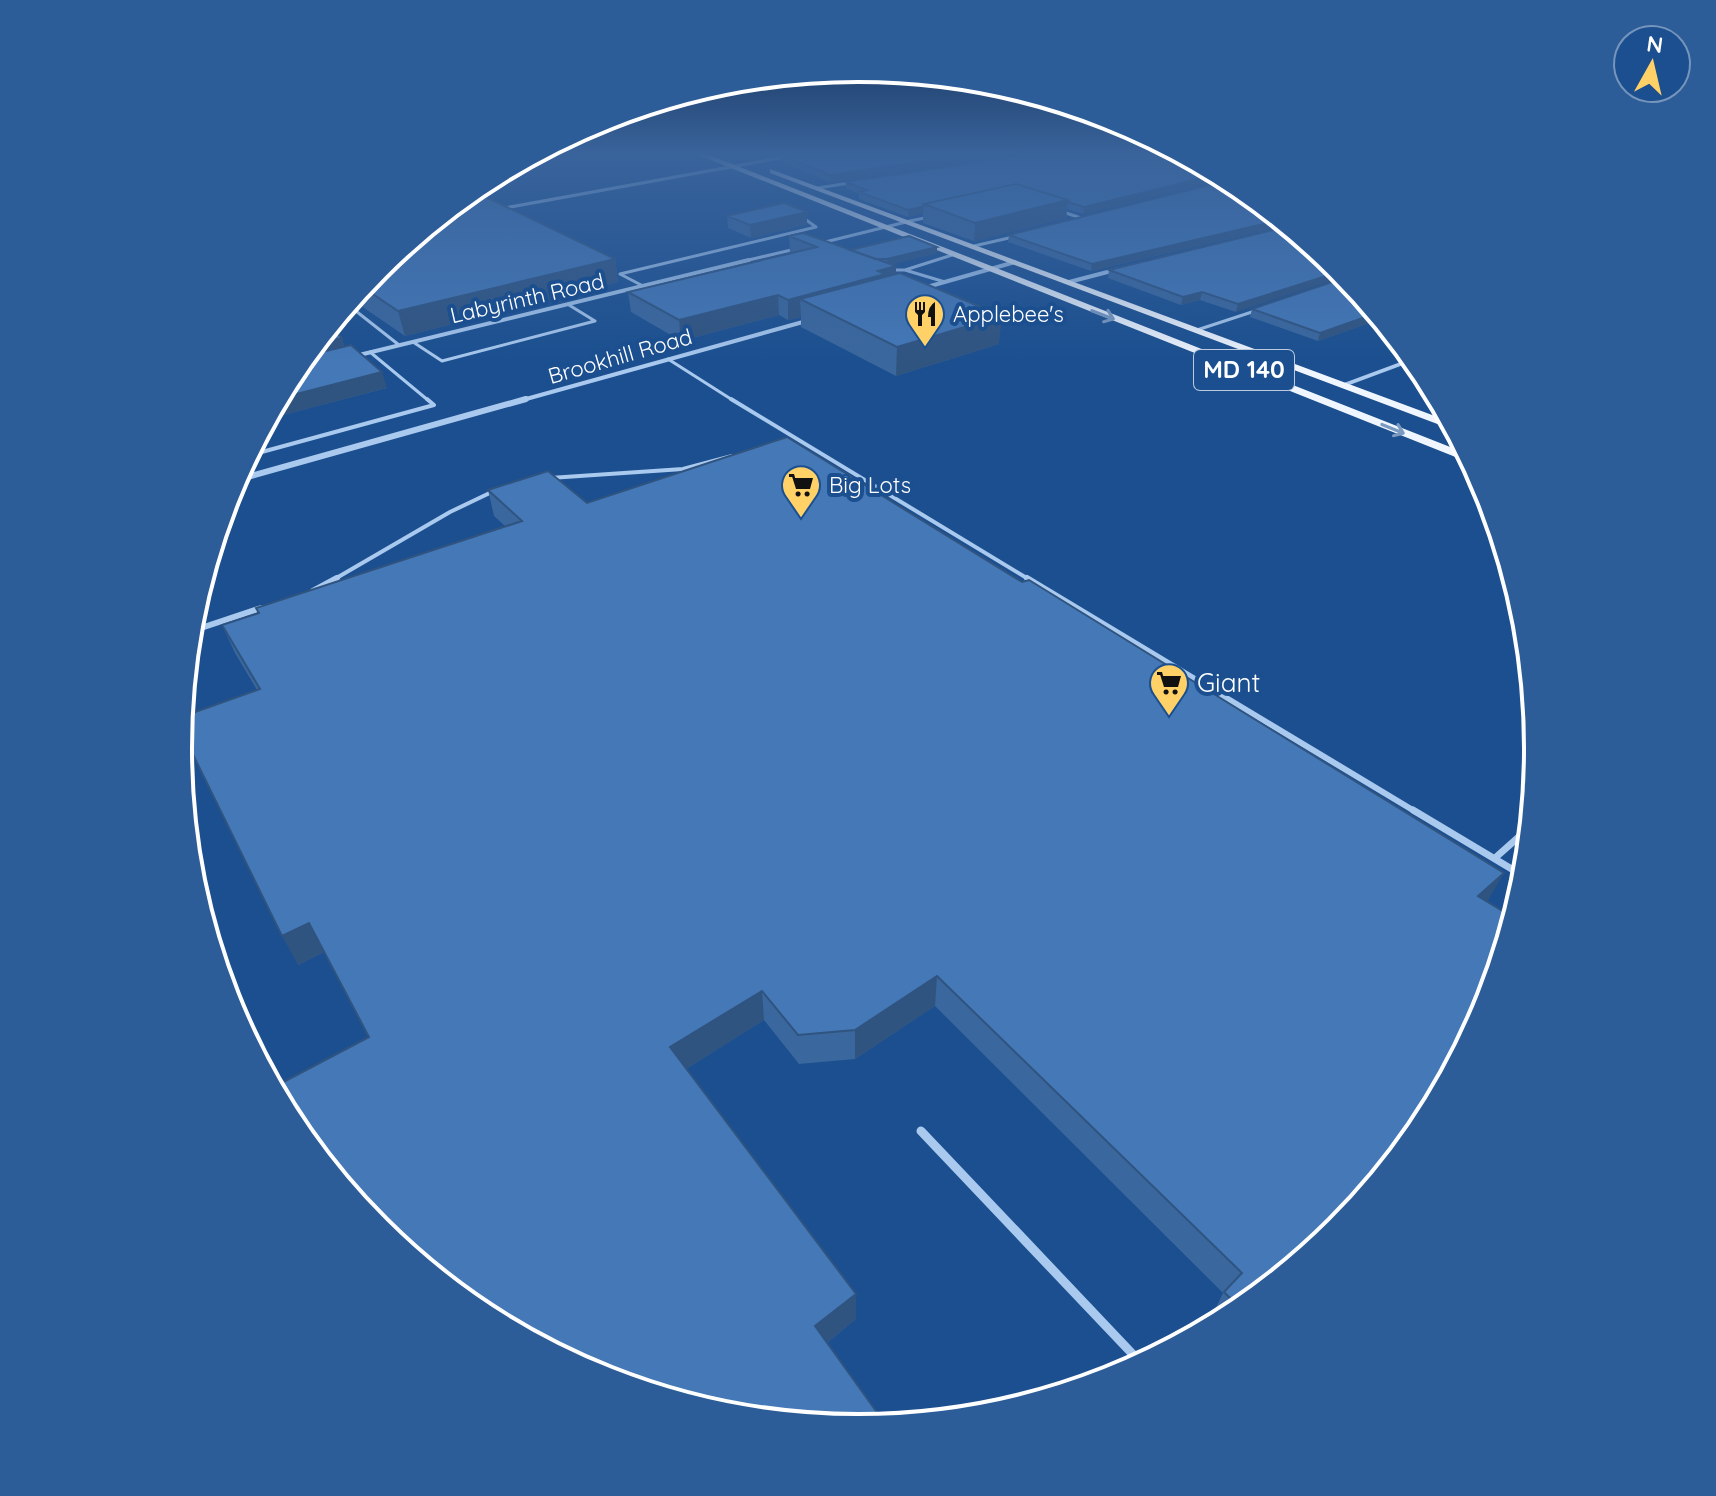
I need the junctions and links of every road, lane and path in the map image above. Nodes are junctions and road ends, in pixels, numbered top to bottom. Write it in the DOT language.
graph roads {
  1 [pos="811,224"];
  2 [pos="872,224"];
  3 [pos="899,224"];
  4 [pos="917,224"];
  5 [pos="882,228"];
  6 [pos="1016,236"];
  7 [pos="974,246"];
  8 [pos="952,255"];
  9 [pos="1015,262"];
  10 [pos="1130,267"];
  11 [pos="882,270"];
  12 [pos="905,270"];
  13 [pos="988,270"];
  14 [pos="945,282"];
  15 [pos="1069,282"];
  16 [pos="645,287"];
  17 [pos="914,291"];
  18 [pos="569,305"];
  19 [pos="1266,307"];
  20 [pos="356,311"];
  21 [pos="822,316"];
  22 [pos="1197,330"];
  23 [pos="1167,340"];
  24 [pos="413,342"];
  25 [pos="399,345"];
  26 [pos="370,352"];
  27 [pos="344,359"];
  28 [pos="668,359"];
  29 [pos="1401,364"];
  30 [pos="1344,385"];
  31 [pos="1439,422"];
  32 [pos="794,439"];
  33 [pos="778,443"];
  34 [pos="262,452"];
  35 [pos="747,452"];
  36 [pos="1455,454"];
  37 [pos="251,476"];
  38 [pos="547,478"];
  39 [pos="500,489"];
  40 [pos="309,592"];
  41 [pos="267,606"];
  42 [pos="204,627"];
  43 [pos="1518,838"];
  44 [pos="1495,858"];
  45 [pos="1512,869"];
  46 [pos="921,1131"];
  47 [pos="1133,1354"];
  1 -- 16 [label="lane"];
  2 -- 5 [label="main road, MD 140"];
  3 -- 5 [label="street, Labyrinth Road"];
  4 -- 7 [label="main road, MD 140"];
  5 -- 8 [label="main road, MD 140"];
  5 -- 16 [label="street, Labyrinth Road"];
  6 -- 7 [label="lane"];
  7 -- 9 [label="main road, MD 140"];
  8 -- 12 [label="lane"];
  8 -- 13 [label="main road, MD 140"];
  9 -- 13 [label="street"];
  9 -- 15 [label="main road, MD 140"];
  10 -- 15 [label="street"];
  11 -- 12 [label="lane"];
  12 -- 14 [label="lane"];
  13 -- 14 [label="street"];
  13 -- 23 [label="main road, MD 140, one-way"];
  14 -- 17 [label="street"];
  15 -- 22 [label="main road, MD 140"];
  16 -- 18 [label="street, Labyrinth Road"];
  18 -- 24 [label="street, Labyrinth Road"];
  18 -- 24 [label="lane"];
  19 -- 22 [label="lane"];
  20 -- 25 [label="lane"];
  21 -- 28 [label="street, Brookhill Road"];
  22 -- 30 [label="main road, MD 140"];
  23 -- 30 [label="main road"];
  23 -- 36 [label="main road, MD 140, one-way"];
  24 -- 25 [label="street, Labyrinth Road"];
  25 -- 26 [label="street, Labyrinth Road"];
  26 -- 27 [label="street, Labyrinth Road"];
  26 -- 34 [label="lane"];
  28 -- 32 [label="lane"];
  28 -- 37 [label="street, Brookhill Road"];
  29 -- 30 [label="street"];
  30 -- 31 [label="main road, MD 140"];
  32 -- 33 [label="lane"];
  32 -- 44 [label="lane"];
  35 -- 38 [label="lane"];
  39 -- 40 [label="lane"];
  41 -- 42 [label="lane"];
  43 -- 44 [label="lane"];
  44 -- 45 [label="lane"];
  46 -- 47 [label="lane"];
}
